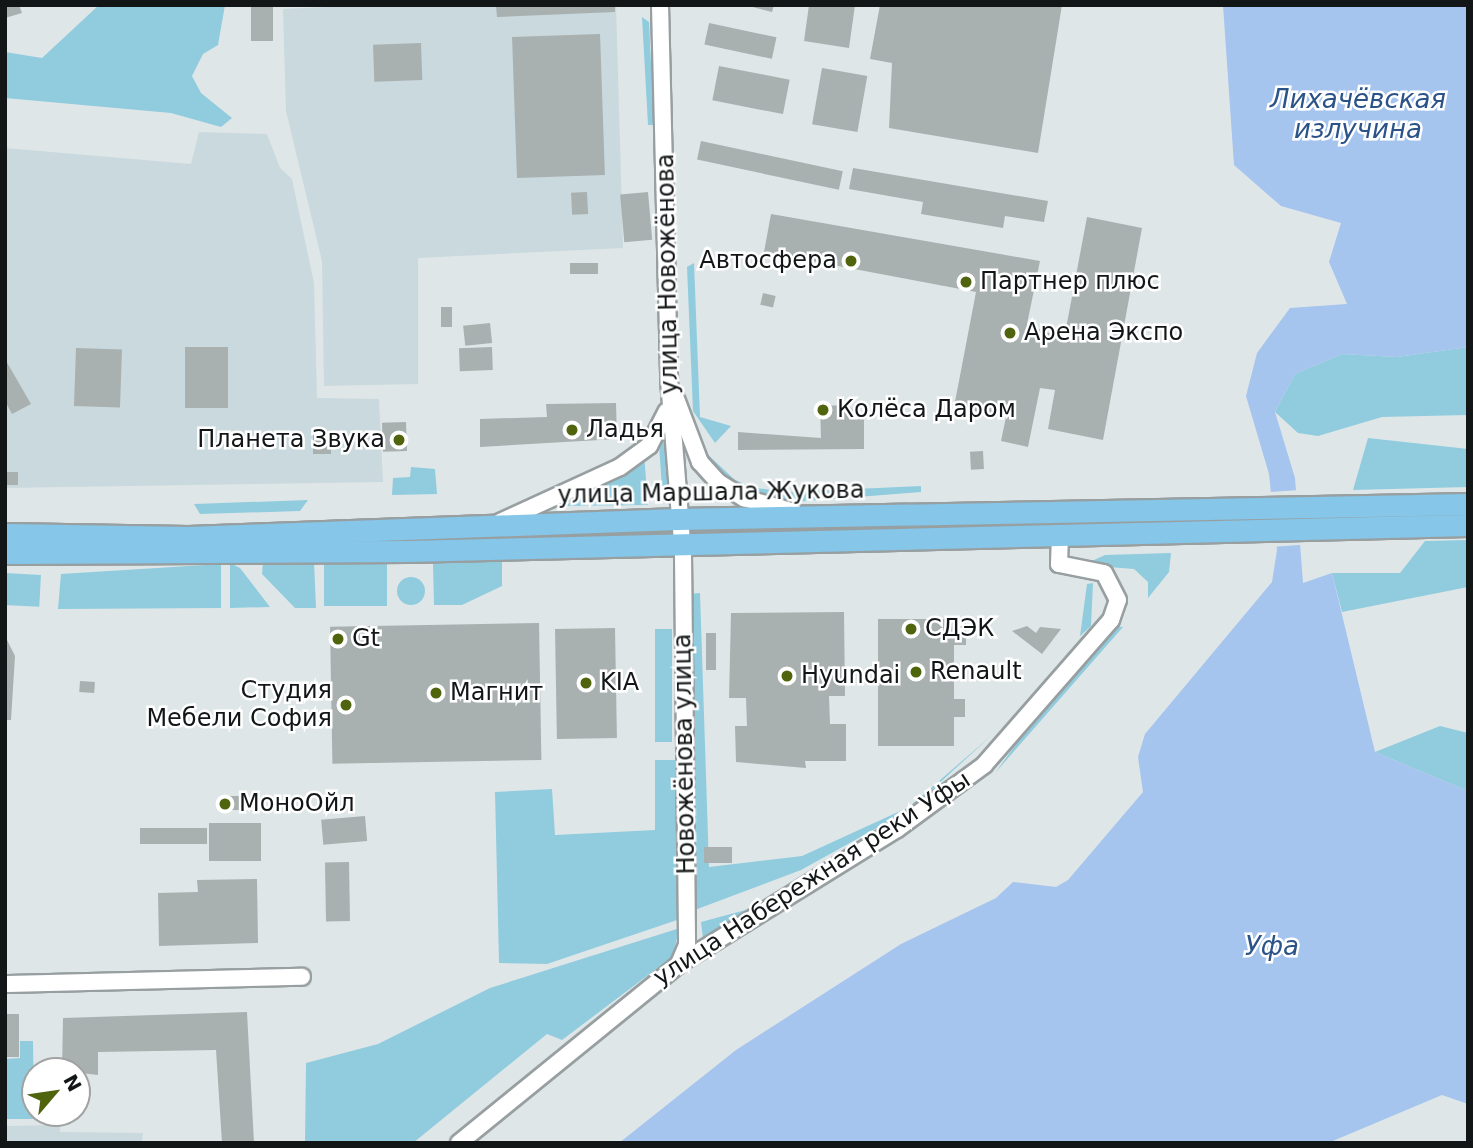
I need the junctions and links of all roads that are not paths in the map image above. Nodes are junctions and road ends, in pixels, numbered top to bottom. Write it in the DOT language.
graph roads {
  1 [pos="660,5"];
  2 [pos="668,380"];
  3 [pos="1468,504"];
  4 [pos="809,516"];
  5 [pos="677,519"];
  6 [pos="1172,523"];
  7 [pos="495,524"];
  8 [pos="1468,526"];
  9 [pos="5,534"];
  10 [pos="1060,536"];
  11 [pos="678,543"];
  12 [pos="5,553"];
  13 [pos="679,964"];
  14 [pos="302,977"];
  15 [pos="5,984"];
  16 [pos="459,1143"];
  1 -- 2 [label="street, улица Новожёнова"];
  2 -- 4 [label="street"];
  2 -- 5 [label="street, улица Новожёнова"];
  2 -- 7 [label="street"];
  3 -- 6 [label="main road, улица Маршала Жукова"];
  4 -- 5 [label="main road, улица Маршала Жукова"];
  4 -- 6 [label="main road, улица Маршала Жукова"];
  5 -- 7 [label="main road, улица Маршала Жукова"];
  5 -- 11 [label="street, улица Новожёнова"];
  6 -- 8 [label="main road, улица Маршала Жукова"];
  6 -- 10 [label="main road, улица Маршала Жукова"];
  7 -- 9 [label="main road, улица Маршала Жукова"];
  10 -- 11 [label="main road, улица Маршала Жукова"];
  10 -- 13 [label="street, улица Набережная реки Уфы"];
  11 -- 12 [label="main road, улица Маршала Жукова"];
  11 -- 13 [label="street, Новожёнова улица"];
  13 -- 16 [label="street, улица Набережная реки Уфы"];
  14 -- 15 [label="street"];
}
